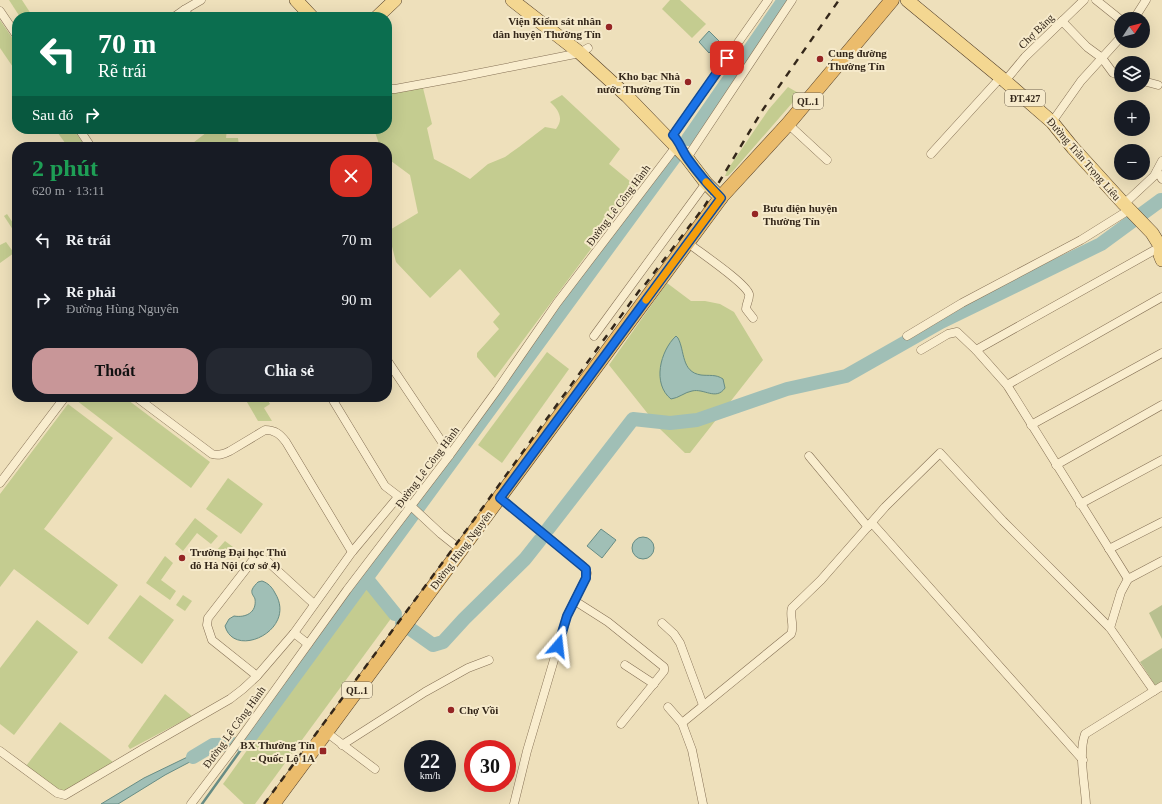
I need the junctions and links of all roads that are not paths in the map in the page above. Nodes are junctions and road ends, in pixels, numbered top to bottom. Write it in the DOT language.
graph roads {
  1 [pos="201,0"];
  2 [pos="296,0"];
  3 [pos="395,0"];
  4 [pos="512,0"];
  5 [pos="526,0"];
  6 [pos="768,0"];
  7 [pos="792,0"];
  8 [pos="892,0"];
  9 [pos="907,0"];
  10 [pos="1084,0"];
  11 [pos="1096,0"];
  12 [pos="1146,0"];
  13 [pos="184,10"];
  14 [pos="0,11"];
  15 [pos="181,12"];
  16 [pos="307,12"];
  17 [pos="382,12"];
  18 [pos="1138,12"];
  19 [pos="1114,14"];
  20 [pos="1062,22"];
  21 [pos="12,29"];
  22 [pos="1114,45"];
  23 [pos="584,50"];
  24 [pos="1102,58"];
  25 [pos="1114,72"];
  26 [pos="1003,79"];
  27 [pos="1150,83"];
  28 [pos="1158,85"];
  29 [pos="392,89"];
  30 [pos="1052,122"];
  31 [pos="788,124"];
  32 [pos="676,141"];
  33 [pos="931,154"];
  34 [pos="687,158"];
  35 [pos="827,160"];
  36 [pos="1162,161"];
  37 [pos="1160,175"];
  38 [pos="706,183"];
  39 [pos="721,198"];
  40 [pos="1126,207"];
  41 [pos="688,243"];
  42 [pos="1161,251"];
  43 [pos="1162,297"];
  44 [pos="753,318"];
  45 [pos="594,336"];
  46 [pos="907,336"];
  47 [pos="921,350"];
  48 [pos="976,350"];
  49 [pos="1162,352"];
  50 [pos="392,367"];
  51 [pos="1007,385"];
  52 [pos="61,402"];
  53 [pos="143,402"];
  54 [pos="334,402"];
  55 [pos="1162,405"];
  56 [pos="1031,425"];
  57 [pos="449,456"];
  58 [pos="809,456"];
  59 [pos="1162,460"];
  60 [pos="1056,466"];
  61 [pos="0,482"];
  62 [pos="398,497"];
  63 [pos="500,498"];
  64 [pos="1080,504"];
  65 [pos="412,508"];
  66 [pos="1162,522"];
  67 [pos="870,525"];
  68 [pos="1109,549"];
  69 [pos="461,550"];
  70 [pos="352,552"];
  71 [pos="1162,561"];
  72 [pos="1128,579"];
  73 [pos="575,601"];
  74 [pos="314,604"];
  75 [pos="662,623"];
  76 [pos="1110,628"];
  77 [pos="294,633"];
  78 [pos="308,644"];
  79 [pos="489,660"];
  80 [pos="625,666"];
  81 [pos="257,676"];
  82 [pos="654,684"];
  83 [pos="1162,686"];
  84 [pos="1154,691"];
  85 [pos="703,705"];
  86 [pos="668,708"];
  87 [pos="682,723"];
  88 [pos="621,724"];
  89 [pos="326,732"];
  90 [pos="342,744"];
  91 [pos="0,750"];
  92 [pos="1083,760"];
  93 [pos="375,769"];
  94 [pos="191,804"];
  95 [pos="273,804"];
  96 [pos="514,804"];
  97 [pos="702,804"];
  98 [pos="1086,804"];
  1 -- 13 [label="street"];
  2 -- 16 [label="main road"];
  3 -- 17 [label="main road"];
  4 -- 23 [label="main road"];
  5 -- 23 [label="main road"];
  6 -- 32 [label="street, Đường Lê Công Hành"];
  7 -- 34 [label="street"];
  8 -- 31 [label="highway, Đường Hùng Nguyên / QL.1"];
  9 -- 26 [label="main road, Đường Trần Trọng Liêu / ĐT.427"];
  10 -- 20 [label="street, Chợ Bằng"];
  11 -- 19 [label="street"];
  12 -- 18 [label="street"];
  13 -- 15 [label="street"];
  14 -- 21 [label="street"];
  20 -- 24 [label="street"];
  20 -- 26 [label="street, Chợ Bằng"];
  22 -- 24 [label="street"];
  23 -- 29 [label="street"];
  23 -- 32 [label="main road"];
  24 -- 25 [label="street"];
  24 -- 30 [label="street"];
  26 -- 30 [label="main road, Đường Trần Trọng Liêu / ĐT.427"];
  26 -- 33 [label="street, Chợ Bằng"];
  27 -- 28 [label="street"];
  30 -- 40 [label="main road, Đường Trần Trọng Liêu / ĐT.427"];
  31 -- 35 [label="street"];
  31 -- 39 [label="highway, Đường Hùng Nguyên / QL.1"];
  32 -- 34 [label="main road"];
  32 -- 57 [label="street, Đường Lê Công Hành"];
  34 -- 38 [label="main road"];
  36 -- 37 [label="street"];
  37 -- 40 [label="street"];
  38 -- 39 [label="main road"];
  38 -- 45 [label="street"];
  39 -- 41 [label="highway, Đường Hùng Nguyên / QL.1"];
  40 -- 42 [label="main road, Đường Trần Trọng Liêu / ĐT.427"];
  40 -- 46 [label="street"];
  41 -- 44 [label="street"];
  41 -- 63 [label="highway, Đường Hùng Nguyên / QL.1"];
  42 -- 48 [label="street"];
  43 -- 51 [label="street"];
  47 -- 48 [label="street"];
  48 -- 51 [label="street"];
  49 -- 56 [label="street"];
  50 -- 57 [label="street"];
  51 -- 56 [label="street"];
  52 -- 61 [label="street"];
  53 -- 70 [label="street"];
  54 -- 62 [label="street"];
  55 -- 60 [label="street"];
  56 -- 60 [label="street"];
  57 -- 65 [label="street, Đường Lê Công Hành"];
  58 -- 67 [label="street"];
  59 -- 64 [label="street"];
  60 -- 64 [label="street"];
  62 -- 65 [label="street"];
  62 -- 70 [label="street"];
  63 -- 69 [label="highway, Đường Hùng Nguyên / QL.1"];
  63 -- 73 [label="street"];
  64 -- 68 [label="street"];
  65 -- 69 [label="street"];
  65 -- 78 [label="street, Đường Lê Công Hành"];
  66 -- 68 [label="street"];
  67 -- 76 [label="street"];
  67 -- 85 [label="street"];
  67 -- 92 [label="street"];
  68 -- 72 [label="street"];
  69 -- 89 [label="highway, Đường Hùng Nguyên / QL.1"];
  70 -- 74 [label="street"];
  71 -- 72 [label="street"];
  72 -- 76 [label="street"];
  73 -- 82 [label="street"];
  73 -- 96 [label="street"];
  74 -- 77 [label="street"];
  74 -- 81 [label="street"];
  75 -- 85 [label="street"];
  76 -- 84 [label="street"];
  77 -- 78 [label="street"];
  77 -- 81 [label="street"];
  78 -- 94 [label="street, Đường Lê Công Hành"];
  79 -- 90 [label="street"];
  80 -- 82 [label="street"];
  81 -- 91 [label="street"];
  82 -- 88 [label="street"];
  83 -- 84 [label="street"];
  84 -- 92 [label="street"];
  85 -- 87 [label="street"];
  86 -- 87 [label="street"];
  87 -- 97 [label="street"];
  89 -- 90 [label="street"];
  89 -- 95 [label="highway, Đường Hùng Nguyên / QL.1"];
  90 -- 93 [label="street"];
  92 -- 98 [label="street"];
}
